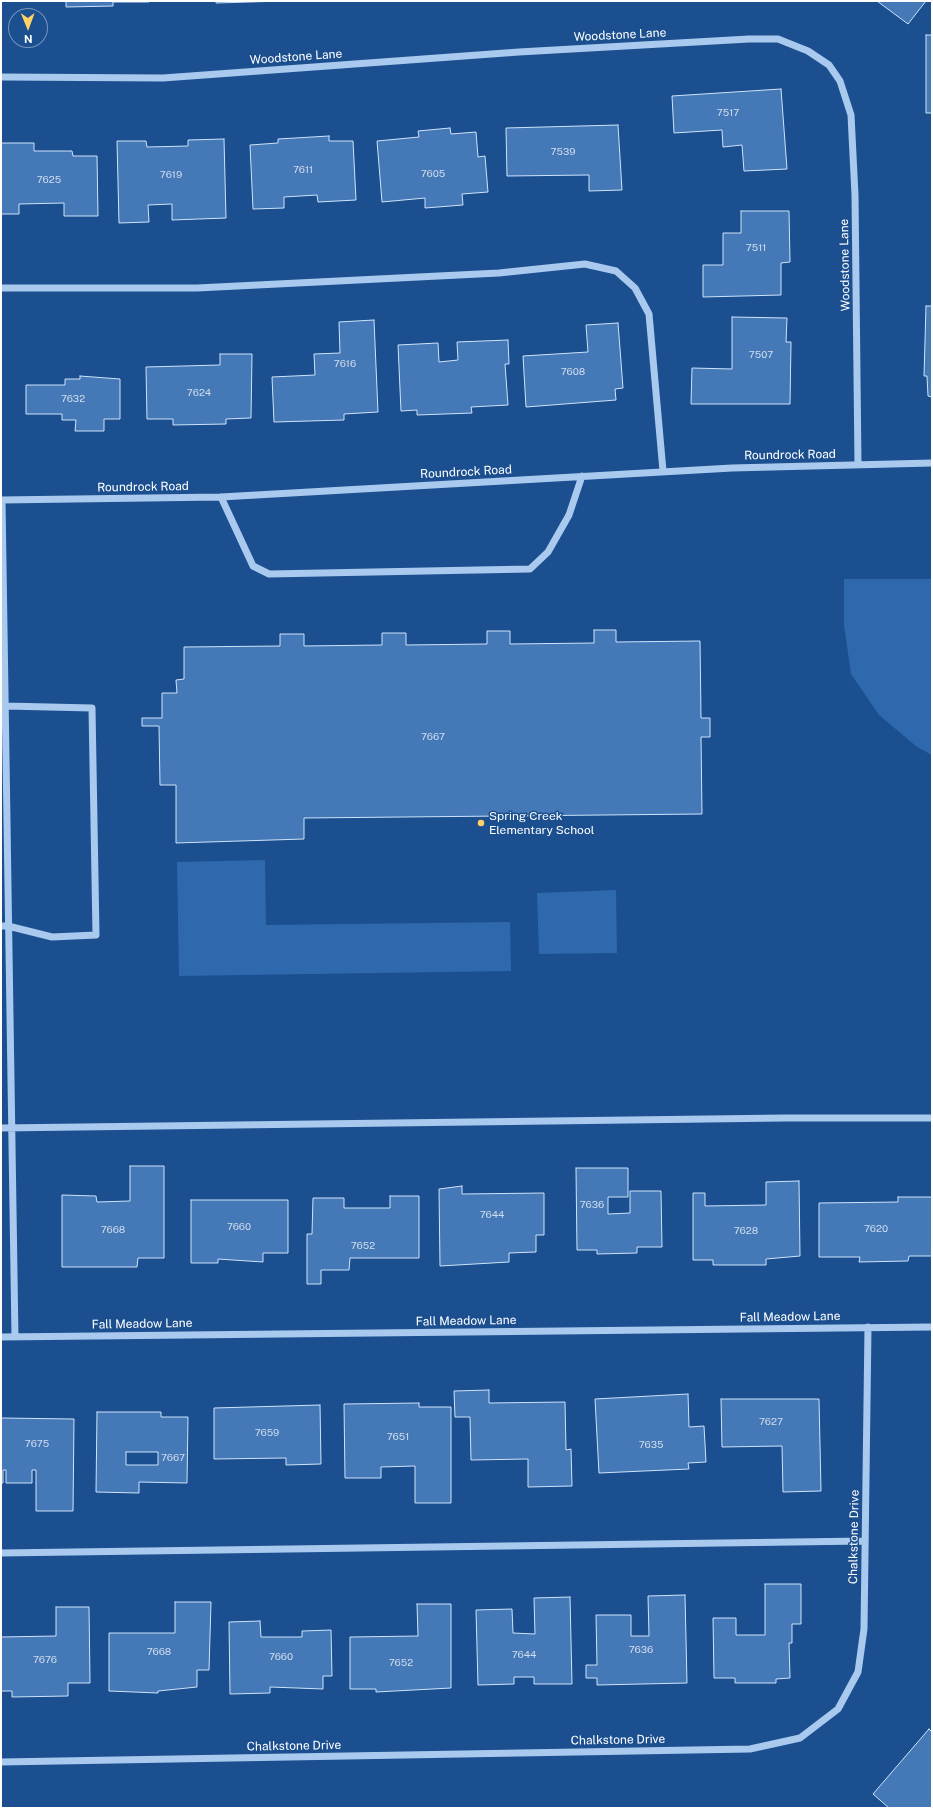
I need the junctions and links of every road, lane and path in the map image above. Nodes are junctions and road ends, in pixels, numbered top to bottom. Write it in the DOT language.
graph roads {
  1 [pos="1,77"];
  2 [pos="1,288"];
  3 [pos="932,464"];
  4 [pos="858,465"];
  5 [pos="663,471"];
  6 [pos="582,476"];
  7 [pos="221,497"];
  8 [pos="2,500"];
  9 [pos="5,706"];
  10 [pos="3,718"];
  11 [pos="4,926"];
  12 [pos="932,1118"];
  13 [pos="1,1128"];
  14 [pos="12,1128"];
  15 [pos="868,1327"];
  16 [pos="932,1327"];
  17 [pos="1,1337"];
  18 [pos="15,1337"];
  19 [pos="865,1541"];
  20 [pos="1,1553"];
  21 [pos="1,1762"];
  1 -- 4 [label="street, Woodstone Lane"];
  2 -- 5 [label="street"];
  3 -- 4 [label="street, Roundrock Road"];
  4 -- 5 [label="street, Roundrock Road"];
  5 -- 6 [label="street, Roundrock Road"];
  6 -- 7 [label="street, Roundrock Road"];
  6 -- 7 [label="street"];
  7 -- 8 [label="street, Roundrock Road"];
  8 -- 9 [label="street"];
  9 -- 10 [label="street"];
  9 -- 11 [label="street"];
  10 -- 11 [label="street"];
  11 -- 14 [label="street"];
  12 -- 14 [label="street"];
  13 -- 14 [label="street"];
  14 -- 18 [label="street"];
  15 -- 16 [label="street, Fall Meadow Lane"];
  15 -- 18 [label="street, Fall Meadow Lane"];
  15 -- 19 [label="street, Chalkstone Drive"];
  17 -- 18 [label="street, Fall Meadow Lane"];
  19 -- 20 [label="street"];
  19 -- 21 [label="street, Chalkstone Drive"];
}
